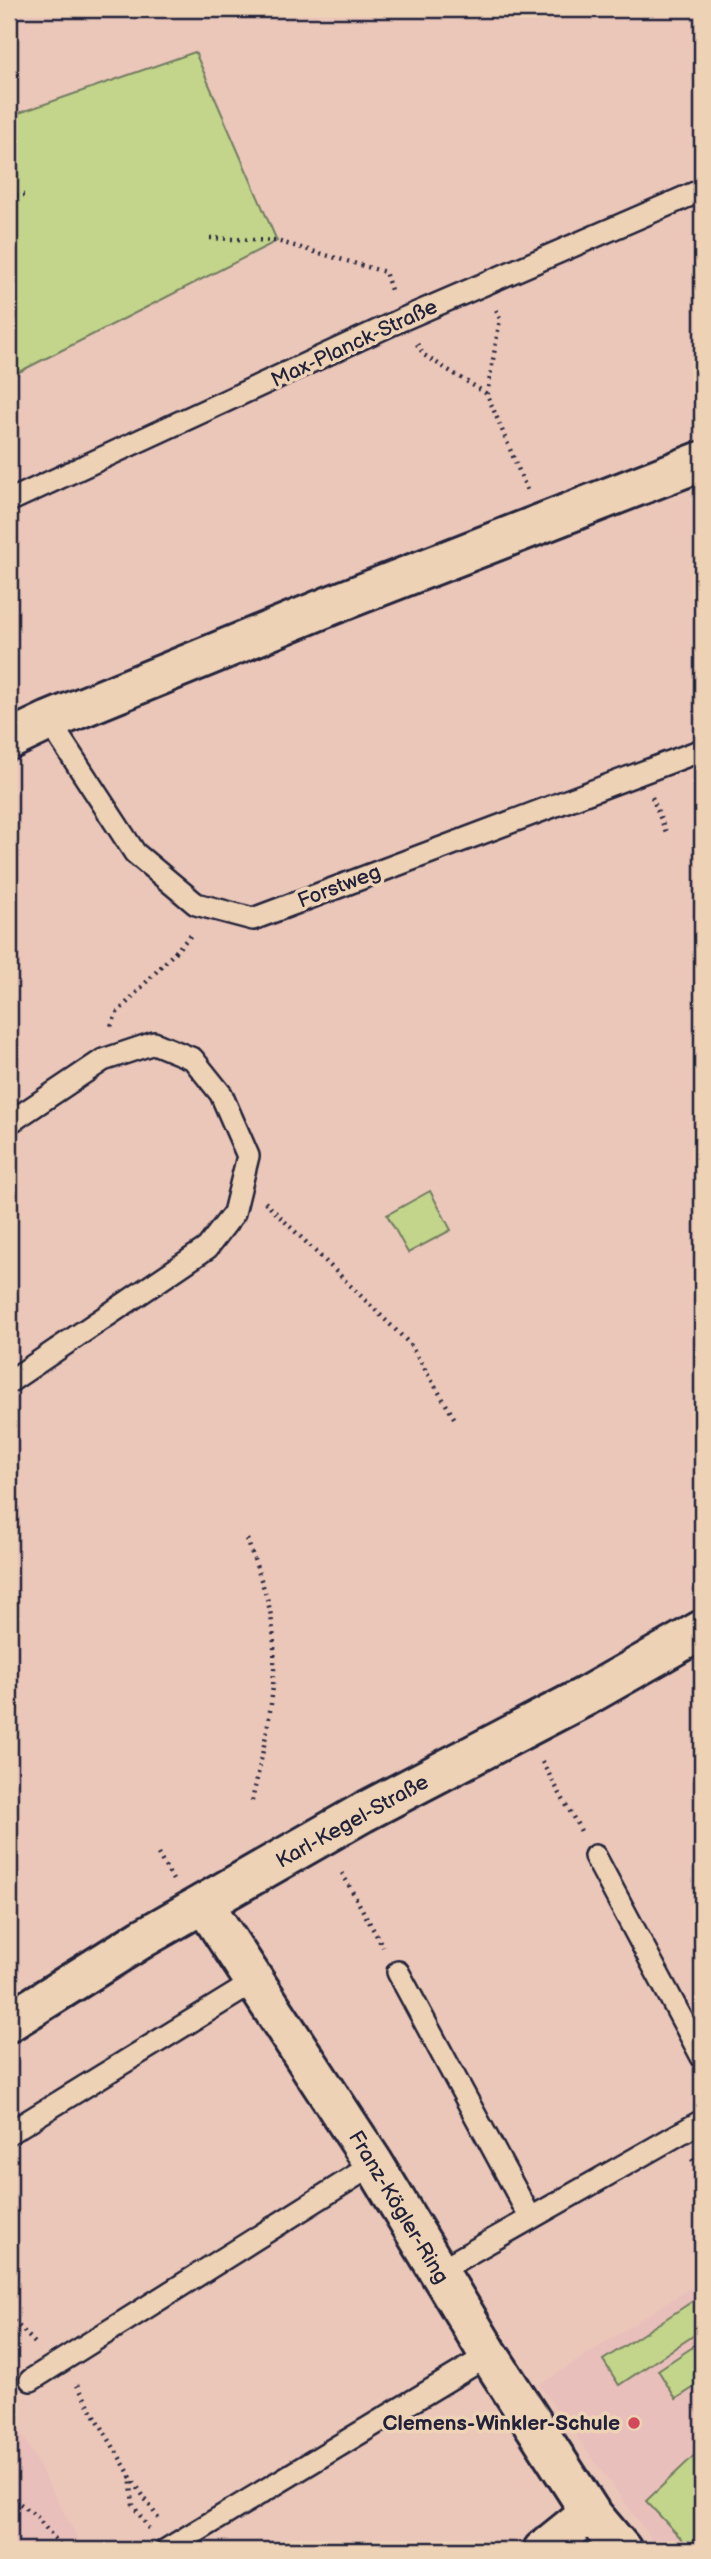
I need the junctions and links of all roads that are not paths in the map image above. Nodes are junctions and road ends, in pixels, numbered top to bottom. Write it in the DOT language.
graph roads {
  1 [pos="702,190"];
  2 [pos="702,461"];
  3 [pos="9,500"];
  4 [pos="49,721"];
  5 [pos="9,740"];
  6 [pos="702,750"];
  7 [pos="9,1122"];
  8 [pos="9,1382"];
  9 [pos="702,1630"];
  10 [pos="595,1856"];
  11 [pos="204,1904"];
  12 [pos="398,1972"];
  13 [pos="256,1981"];
  14 [pos="9,2022"];
  15 [pos="702,2057"];
  16 [pos="702,2121"];
  17 [pos="9,2133"];
  18 [pos="374,2164"];
  19 [pos="530,2217"];
  20 [pos="438,2271"];
  21 [pos="489,2356"];
  22 [pos="31,2380"];
  23 [pos="590,2512"];
  24 [pos="161,2545"];
  25 [pos="543,2550"];
  26 [pos="622,2550"];
  1 -- 3 [label="lane, Max-Planck-Straße"];
  2 -- 4 [label="street"];
  4 -- 5 [label="street"];
  4 -- 6 [label="lane, Forstweg"];
  7 -- 8 [label="lane"];
  9 -- 11 [label="street, Karl-Kegel-Straße"];
  10 -- 15 [label="lane"];
  11 -- 13 [label="street, Franz-Kögler-Ring"];
  11 -- 14 [label="street, Karl-Kegel-Straße"];
  12 -- 19 [label="lane"];
  13 -- 17 [label="lane"];
  13 -- 18 [label="street, Franz-Kögler-Ring"];
  16 -- 19 [label="lane"];
  18 -- 20 [label="street, Franz-Kögler-Ring"];
  18 -- 22 [label="lane"];
  19 -- 20 [label="lane"];
  20 -- 21 [label="street, Franz-Kögler-Ring"];
  21 -- 23 [label="street, Franz-Kögler-Ring"];
  21 -- 24 [label="lane"];
  23 -- 25 [label="street"];
  23 -- 26 [label="street, Franz-Kögler-Ring"];
}
